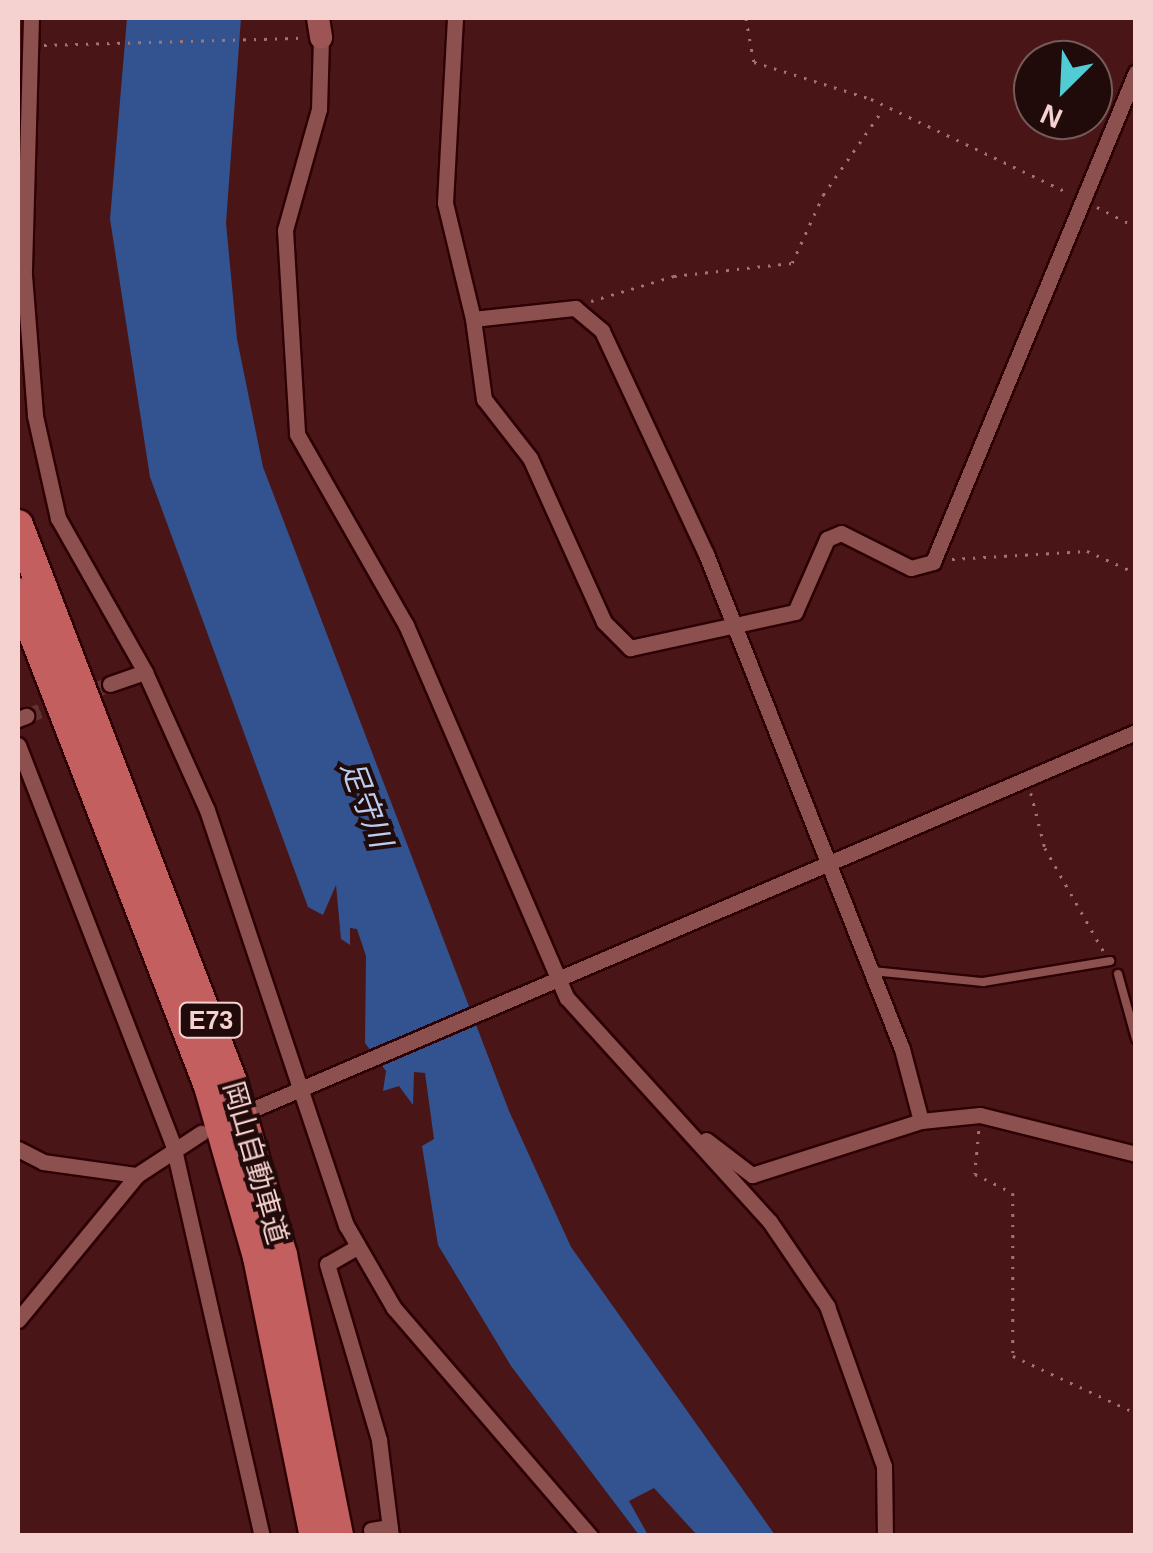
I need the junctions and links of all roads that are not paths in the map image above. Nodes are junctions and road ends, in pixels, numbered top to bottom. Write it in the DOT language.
graph roads {
  1 [pos="31,18"];
  2 [pos="455,18"];
  3 [pos="318,31"];
  4 [pos="1136,72"];
  5 [pos="473,319"];
  6 [pos="18,525"];
  7 [pos="18,594"];
  8 [pos="734,632"];
  9 [pos="146,672"];
  10 [pos="110,684"];
  11 [pos="1136,732"];
  12 [pos="18,745"];
  13 [pos="824,863"];
  14 [pos="1110,960"];
  15 [pos="868,973"];
  16 [pos="1118,974"];
  17 [pos="552,979"];
  18 [pos="1136,1040"];
  19 [pos="311,1083"];
  20 [pos="256,1108"];
  21 [pos="674,1115"];
  22 [pos="921,1122"];
  23 [pos="201,1132"];
  24 [pos="173,1146"];
  25 [pos="18,1149"];
  26 [pos="1136,1154"];
  27 [pos="137,1175"];
  28 [pos="357,1247"];
  29 [pos="18,1320"];
  30 [pos="370,1530"];
  31 [pos="391,1531"];
  32 [pos="262,1536"];
  33 [pos="315,1536"];
  34 [pos="338,1536"];
  35 [pos="590,1536"];
  36 [pos="885,1536"];
  1 -- 9 [label="street"];
  2 -- 5 [label="street"];
  3 -- 17 [label="street"];
  4 -- 8 [label="street"];
  5 -- 8 [label="street"];
  5 -- 8 [label="street"];
  6 -- 34 [label="highway, 岡山自動車道 / E73"];
  7 -- 33 [label="highway, 岡山自動車道 / E73"];
  8 -- 13 [label="street"];
  9 -- 10 [label="street"];
  9 -- 19 [label="street"];
  11 -- 13 [label="street"];
  12 -- 24 [label="street"];
  13 -- 15 [label="street"];
  13 -- 17 [label="street"];
  14 -- 15 [label="lane"];
  15 -- 22 [label="street"];
  16 -- 18 [label="lane"];
  17 -- 19 [label="street"];
  17 -- 21 [label="street"];
  19 -- 20 [label="street"];
  19 -- 28 [label="street"];
  21 -- 22 [label="street"];
  21 -- 36 [label="street"];
  22 -- 26 [label="street"];
  23 -- 24 [label="street"];
  24 -- 27 [label="street"];
  24 -- 32 [label="street"];
  25 -- 27 [label="street"];
  27 -- 29 [label="street"];
  28 -- 31 [label="street"];
  28 -- 35 [label="street"];
  30 -- 31 [label="street"];
}
